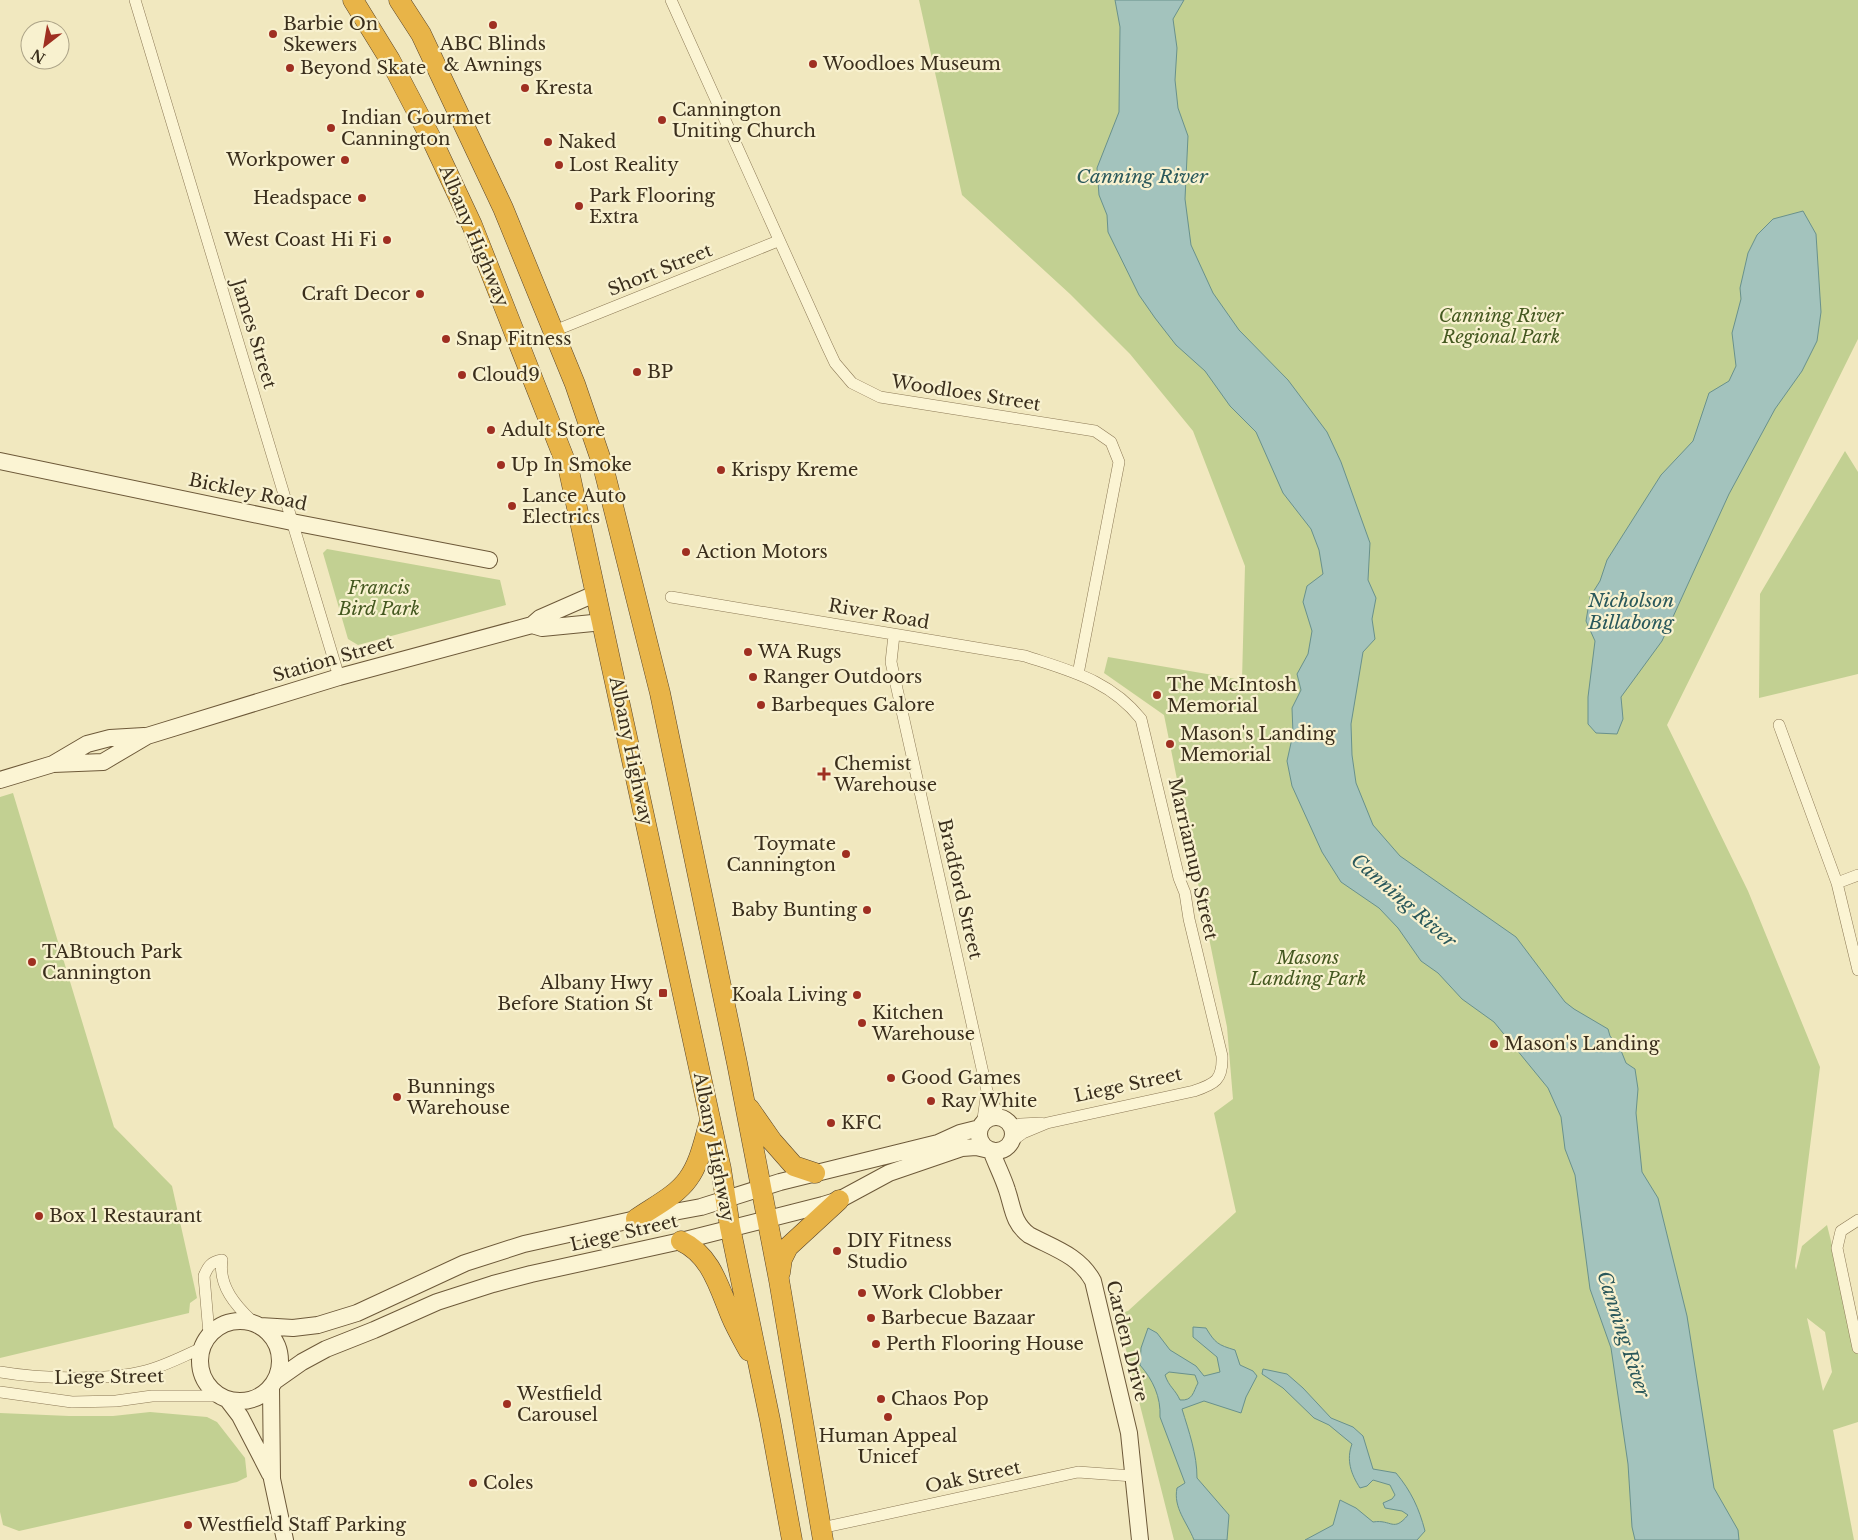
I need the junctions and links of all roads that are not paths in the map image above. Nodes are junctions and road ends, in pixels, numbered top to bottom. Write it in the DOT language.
graph roads {
  1 [pos="135,0"];
  2 [pos="353,0"];
  3 [pos="399,0"];
  4 [pos="671,0"];
  5 [pos="778,241"];
  6 [pos="554,331"];
  7 [pos="0,461"];
  8 [pos="292,522"];
  9 [pos="489,560"];
  10 [pos="596,593"];
  11 [pos="671,597"];
  12 [pos="603,622"];
  13 [pos="532,625"];
  14 [pos="894,635"];
  15 [pos="1078,674"];
  16 [pos="339,677"];
  17 [pos="1779,725"];
  18 [pos="147,736"];
  19 [pos="53,764"];
  20 [pos="0,780"];
  21 [pos="1858,875"];
  22 [pos="1837,883"];
  23 [pos="1858,970"];
  24 [pos="1215,1082"];
  25 [pos="987,1091"];
  26 [pos="744,1102"];
  27 [pos="710,1120"];
  28 [pos="981,1127"];
  29 [pos="1001,1139"];
  30 [pos="815,1173"];
  31 [pos="762,1187"];
  32 [pos="725,1200"];
  33 [pos="839,1200"];
  34 [pos="768,1218"];
  35 [pos="636,1219"];
  36 [pos="1858,1220"];
  37 [pos="730,1227"];
  38 [pos="681,1241"];
  39 [pos="779,1280"];
  40 [pos="256,1324"];
  41 [pos="205,1341"];
  42 [pos="1858,1348"];
  43 [pos="0,1372"];
  44 [pos="761,1375"];
  45 [pos="273,1384"];
  46 [pos="0,1392"];
  47 [pos="224,1398"];
  48 [pos="1133,1476"];
  49 [pos="272,1479"];
  50 [pos="822,1534"];
  51 [pos="285,1540"];
  52 [pos="792,1540"];
  53 [pos="1140,1540"];
  1 -- 8 [label="street, James Street"];
  2 -- 10 [label="highway, Albany Highway"];
  3 -- 6 [label="highway, Albany Highway"];
  4 -- 5 [label="street, Woodloes Street"];
  5 -- 6 [label="street, Short Street"];
  5 -- 15 [label="street, Woodloes Street"];
  6 -- 26 [label="highway, Albany Highway"];
  7 -- 8 [label="street, Bickley Road"];
  8 -- 9 [label="street, Bickley Road"];
  8 -- 16 [label="street, James Street"];
  10 -- 12 [label="highway, Albany Highway"];
  10 -- 13 [label="street, Station Street"];
  11 -- 14 [label="street, River Road"];
  12 -- 13 [label="street, Station Street"];
  12 -- 27 [label="highway, Albany Highway"];
  13 -- 16 [label="street, Station Street"];
  14 -- 15 [label="street, River Road"];
  14 -- 25 [label="street, Bradford Street"];
  15 -- 24 [label="street, Marriamup Street"];
  16 -- 18 [label="street, Station Street"];
  17 -- 22 [label="street"];
  18 -- 19 [label="street, Station Street"];
  18 -- 19 [label="street, Station Street"];
  19 -- 20 [label="street, Station Street"];
  21 -- 22 [label="street"];
  22 -- 23 [label="street"];
  24 -- 29 [label="street, Liege Street"];
  25 -- 28 [label="street, Bradford Street"];
  25 -- 29 [label="street, Bradford Street"];
  26 -- 30 [label="highway"];
  26 -- 31 [label="highway, Albany Highway"];
  27 -- 32 [label="highway, Albany Highway"];
  27 -- 35 [label="highway"];
  28 -- 29 [label="street"];
  28 -- 29 [label="street, Liege Street"];
  28 -- 30 [label="street, Liege Street"];
  29 -- 33 [label="street, Liege Street"];
  29 -- 48 [label="street, Carden Drive"];
  30 -- 31 [label="street, Liege Street"];
  31 -- 32 [label="street, Liege Street"];
  31 -- 34 [label="highway, Albany Highway"];
  32 -- 35 [label="street, Liege Street"];
  32 -- 37 [label="highway, Albany Highway"];
  33 -- 34 [label="street, Liege Street"];
  33 -- 39 [label="highway"];
  34 -- 37 [label="street, Liege Street"];
  34 -- 39 [label="highway, Albany Highway"];
  35 -- 40 [label="street, Liege Street"];
  36 -- 42 [label="street"];
  37 -- 38 [label="street, Liege Street"];
  37 -- 44 [label="highway, Albany Highway"];
  38 -- 44 [label="highway"];
  38 -- 45 [label="street, Liege Street"];
  39 -- 50 [label="highway, Albany Highway"];
  40 -- 41 [label="street"];
  40 -- 41 [label="street"];
  40 -- 45 [label="street"];
  41 -- 43 [label="street, Liege Street"];
  41 -- 47 [label="street"];
  44 -- 52 [label="highway, Albany Highway"];
  45 -- 47 [label="street"];
  45 -- 49 [label="street"];
  46 -- 47 [label="street, Liege Street"];
  47 -- 49 [label="street"];
  48 -- 50 [label="street, Oak Street"];
  48 -- 53 [label="street, Carden Drive"];
  49 -- 51 [label="street"];
}
